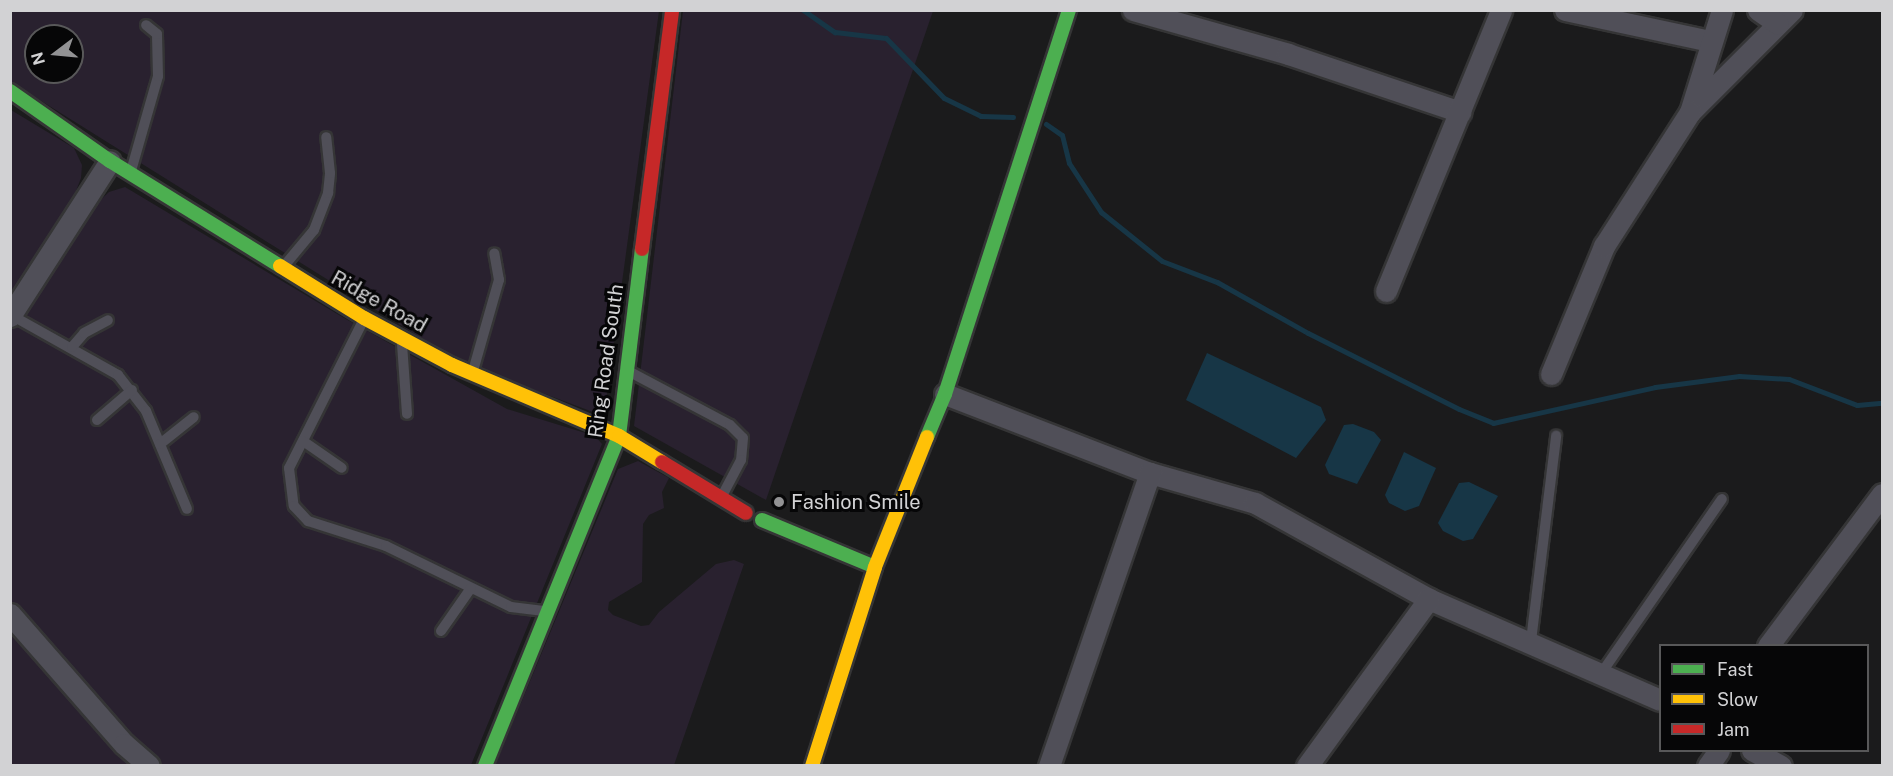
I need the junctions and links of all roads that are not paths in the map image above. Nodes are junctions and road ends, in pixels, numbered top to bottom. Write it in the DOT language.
graph roads {
  1 [pos="672,10"];
  2 [pos="1069,10"];
  3 [pos="1133,10"];
  4 [pos="1501,10"];
  5 [pos="1565,10"];
  6 [pos="1722,10"];
  7 [pos="1758,10"];
  8 [pos="1785,17"];
  9 [pos="146,25"];
  10 [pos="1709,41"];
  11 [pos="10,91"];
  12 [pos="1460,112"];
  13 [pos="1690,112"];
  14 [pos="326,137"];
  15 [pos="110,162"];
  16 [pos="130,174"];
  17 [pos="494,253"];
  18 [pos="282,269"];
  19 [pos="1386,291"];
  20 [pos="11,315"];
  21 [pos="364,318"];
  22 [pos="108,320"];
  23 [pos="401,337"];
  24 [pos="72,347"];
  25 [pos="627,370"];
  26 [pos="472,374"];
  27 [pos="1551,374"];
  28 [pos="132,390"];
  29 [pos="945,394"];
  30 [pos="407,414"];
  31 [pos="194,417"];
  32 [pos="98,420"];
  33 [pos="619,436"];
  34 [pos="1556,436"];
  35 [pos="303,441"];
  36 [pos="160,444"];
  37 [pos="342,468"];
  38 [pos="1150,473"];
  39 [pos="1882,494"];
  40 [pos="722,497"];
  41 [pos="1722,499"];
  42 [pos="187,508"];
  43 [pos="746,513"];
  44 [pos="762,520"];
  45 [pos="875,567"];
  46 [pos="471,588"];
  47 [pos="1430,599"];
  48 [pos="547,611"];
  49 [pos="10,614"];
  50 [pos="441,631"];
  51 [pos="1531,641"];
  52 [pos="1769,644"];
  53 [pos="1600,675"];
  54 [pos="1659,700"];
  55 [pos="1718,752"];
  56 [pos="1756,752"];
  57 [pos="149,765"];
  58 [pos="485,765"];
  59 [pos="812,765"];
  60 [pos="1049,765"];
  61 [pos="1307,765"];
  62 [pos="1708,765"];
  63 [pos="1781,765"];
  1 -- 25 [label="street, Ring Road South"];
  2 -- 29 [label="street"];
  3 -- 12 [label="street"];
  4 -- 12 [label="street"];
  5 -- 10 [label="street"];
  6 -- 10 [label="street"];
  7 -- 8 [label="street"];
  8 -- 13 [label="street"];
  9 -- 16 [label="lane"];
  10 -- 13 [label="street"];
  11 -- 15 [label="street, Ridge Road"];
  12 -- 19 [label="street"];
  13 -- 27 [label="street"];
  14 -- 18 [label="lane"];
  15 -- 16 [label="street, Ridge Road"];
  15 -- 20 [label="street"];
  16 -- 18 [label="street, Ridge Road"];
  17 -- 26 [label="lane"];
  18 -- 21 [label="street, Ridge Road"];
  20 -- 24 [label="lane"];
  21 -- 23 [label="street, Ridge Road"];
  21 -- 35 [label="lane"];
  22 -- 24 [label="lane"];
  23 -- 26 [label="street, Ridge Road"];
  23 -- 30 [label="lane"];
  24 -- 28 [label="lane"];
  25 -- 33 [label="street, Ring Road South"];
  25 -- 40 [label="lane"];
  26 -- 33 [label="street, Ridge Road"];
  28 -- 32 [label="lane"];
  28 -- 36 [label="lane"];
  29 -- 38 [label="street"];
  29 -- 45 [label="street"];
  31 -- 36 [label="lane"];
  33 -- 40 [label="street, Ridge Road"];
  33 -- 48 [label="street, Ring Road South"];
  34 -- 51 [label="lane"];
  35 -- 37 [label="lane"];
  35 -- 46 [label="lane"];
  36 -- 42 [label="lane"];
  38 -- 47 [label="street"];
  38 -- 60 [label="street"];
  39 -- 52 [label="street"];
  40 -- 43 [label="street, Ridge Road"];
  41 -- 53 [label="lane"];
  44 -- 45 [label="street"];
  45 -- 59 [label="street"];
  46 -- 48 [label="lane"];
  46 -- 50 [label="lane"];
  47 -- 51 [label="street"];
  47 -- 61 [label="street"];
  48 -- 58 [label="street, Ring Road South"];
  49 -- 57 [label="street"];
  51 -- 53 [label="street"];
  53 -- 54 [label="street"];
  55 -- 62 [label="street"];
  56 -- 63 [label="street"];
}
